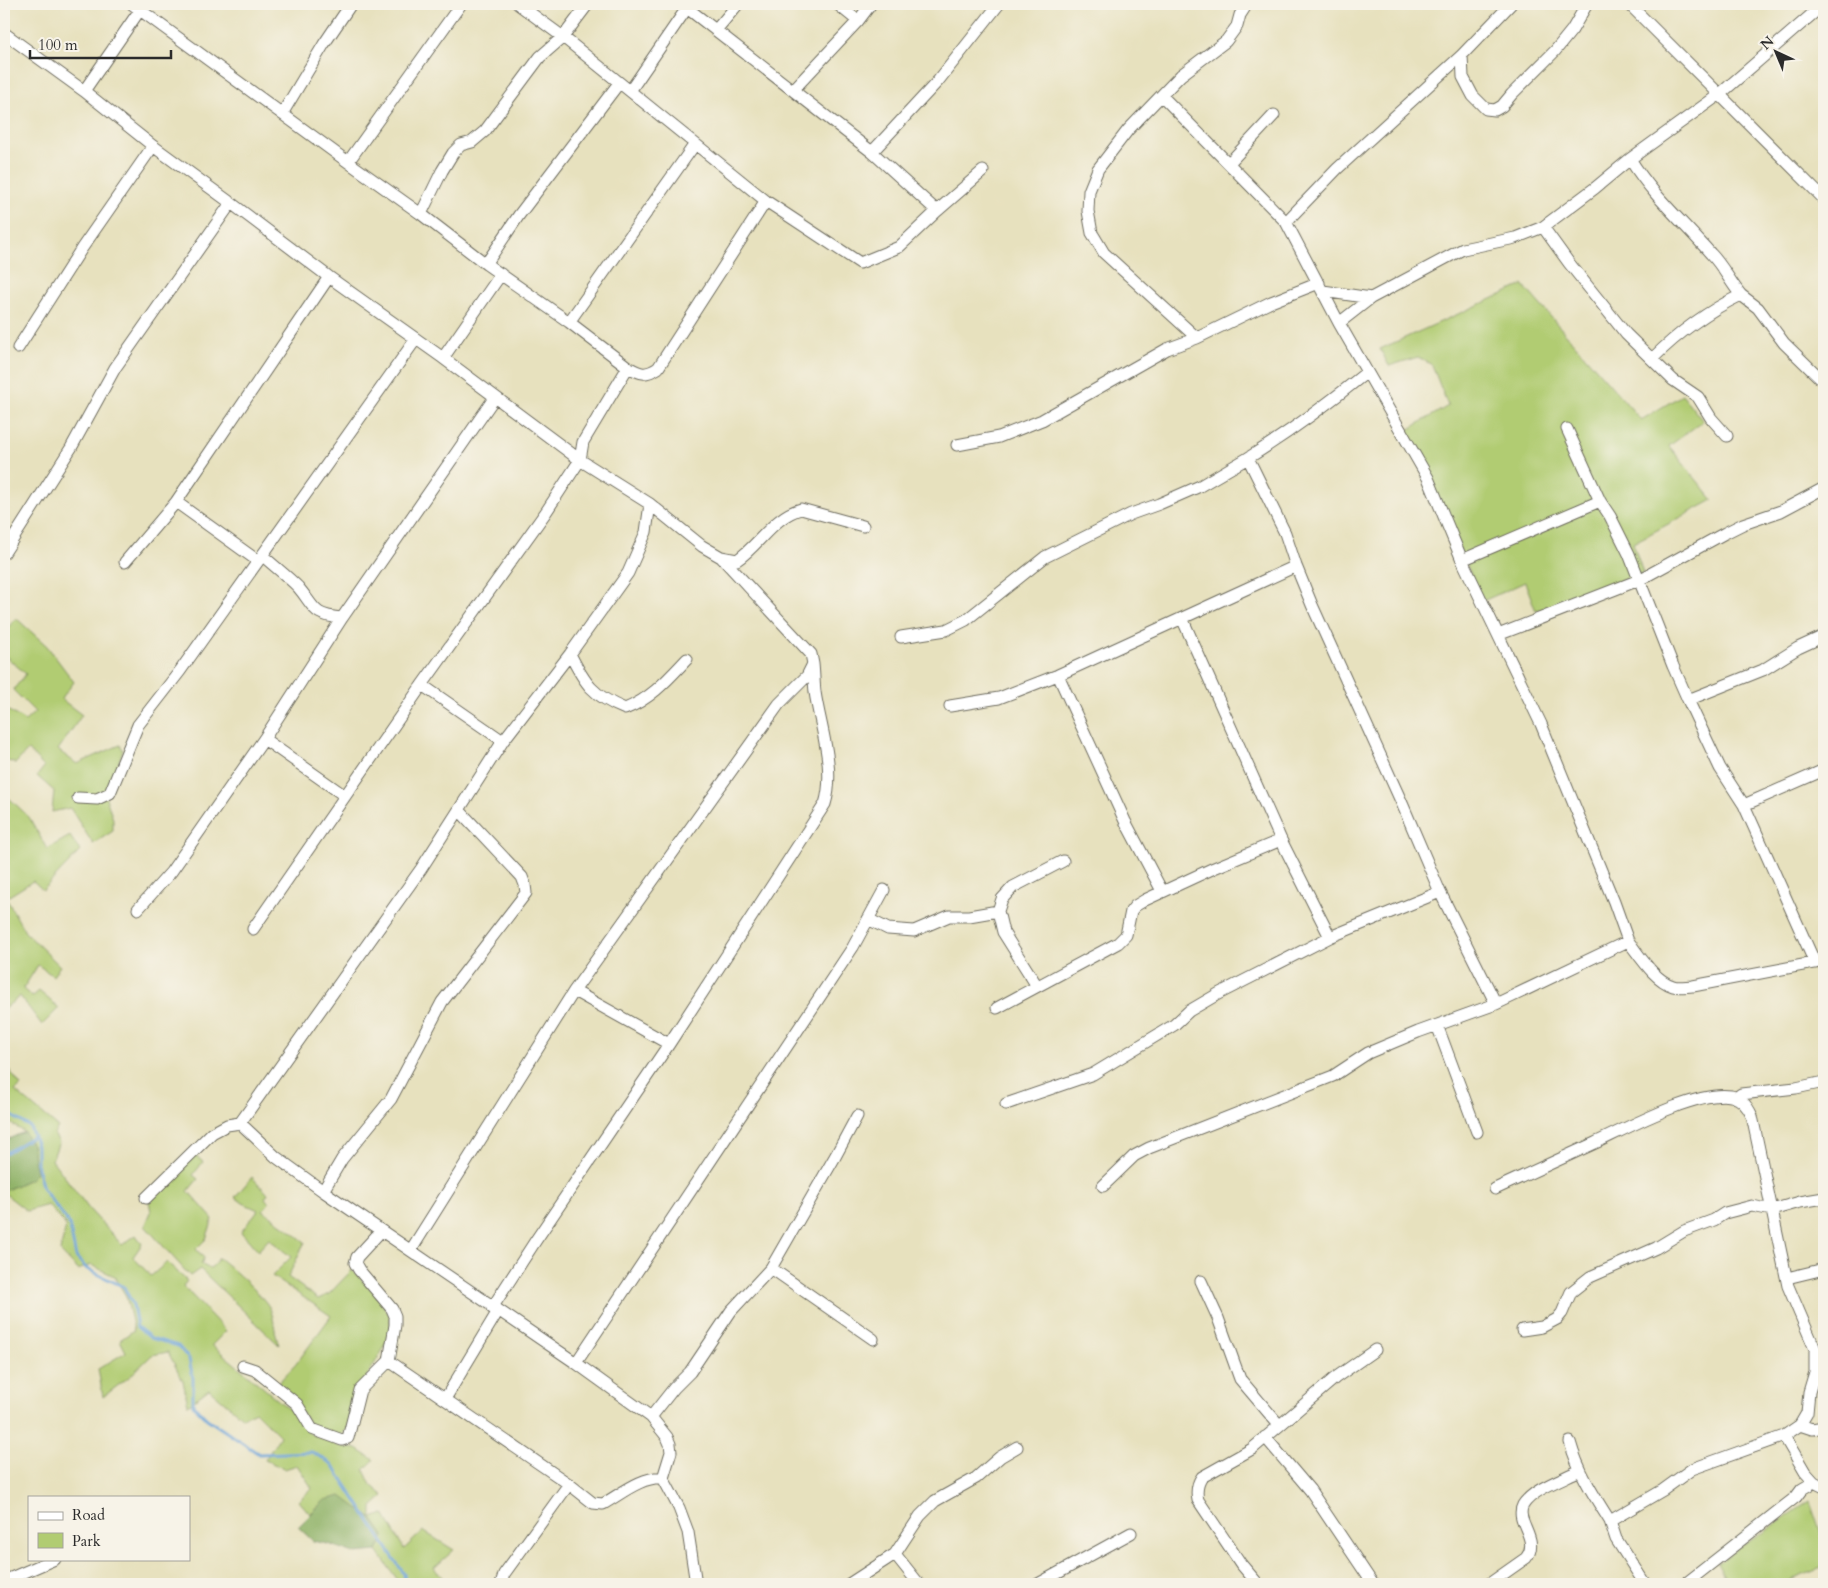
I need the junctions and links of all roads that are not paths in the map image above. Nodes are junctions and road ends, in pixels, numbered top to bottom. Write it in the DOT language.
graph roads {
  1 [pos="352,4"];
  2 [pos="461,4"];
  3 [pos="518,4"];
  4 [pos="588,4"];
  5 [pos="738,4"];
  6 [pos="837,4"];
  7 [pos="871,4"];
  8 [pos="999,4"];
  9 [pos="1247,4"];
  10 [pos="1512,4"];
  11 [pos="1587,4"];
  12 [pos="1629,4"];
  13 [pos="1824,4"];
  14 [pos="139,6"];
  15 [pos="684,6"];
  16 [pos="858,21"];
  17 [pos="716,30"];
  18 [pos="4,33"];
  19 [pos="563,36"];
  20 [pos="1462,55"];
  21 [pos="619,83"];
  22 [pos="793,90"];
  23 [pos="84,91"];
  24 [pos="630,91"];
  25 [pos="1720,94"];
  26 [pos="1162,96"];
  27 [pos="282,114"];
  28 [pos="1274,115"];
  29 [pos="695,144"];
  30 [pos="153,146"];
  31 [pos="872,152"];
  32 [pos="1630,160"];
  33 [pos="348,162"];
  34 [pos="1229,163"];
  35 [pos="982,171"];
  36 [pos="1824,199"];
  37 [pos="766,201"];
  38 [pos="231,203"];
  39 [pos="937,211"];
  40 [pos="421,214"];
  41 [pos="1286,222"];
  42 [pos="1542,227"];
  43 [pos="486,264"];
  44 [pos="501,274"];
  45 [pos="330,277"];
  46 [pos="1321,287"];
  47 [pos="1741,295"];
  48 [pos="1371,298"];
  49 [pos="569,322"];
  50 [pos="1339,322"];
  51 [pos="1197,338"];
  52 [pos="416,339"];
  53 [pos="18,348"];
  54 [pos="442,358"];
  55 [pos="1652,359"];
  56 [pos="628,368"];
  57 [pos="1368,372"];
  58 [pos="1824,382"];
  59 [pos="495,397"];
  60 [pos="1567,429"];
  61 [pos="1727,436"];
  62 [pos="957,445"];
  63 [pos="1248,458"];
  64 [pos="580,460"];
  65 [pos="1824,488"];
  66 [pos="1600,501"];
  67 [pos="176,502"];
  68 [pos="650,504"];
  69 [pos="863,526"];
  70 [pos="5,549"];
  71 [pos="721,557"];
  72 [pos="261,558"];
  73 [pos="1462,560"];
  74 [pos="125,562"];
  75 [pos="1296,566"];
  76 [pos="1638,580"];
  77 [pos="342,618"];
  78 [pos="1182,618"];
  79 [pos="1498,635"];
  80 [pos="1824,636"];
  81 [pos="901,637"];
  82 [pos="570,654"];
  83 [pos="688,659"];
  84 [pos="813,664"];
  85 [pos="1058,675"];
  86 [pos="422,685"];
  87 [pos="1688,700"];
  88 [pos="950,706"];
  89 [pos="264,739"];
  90 [pos="503,741"];
  91 [pos="1824,770"];
  92 [pos="345,796"];
  93 [pos="78,798"];
  94 [pos="1744,805"];
  95 [pos="459,810"];
  96 [pos="1281,840"];
  97 [pos="1063,861"];
  98 [pos="884,890"];
  99 [pos="1162,891"];
  100 [pos="1440,892"];
  101 [pos="138,909"];
  102 [pos="998,911"];
  103 [pos="868,920"];
  104 [pos="253,929"];
  105 [pos="1330,937"];
  106 [pos="1628,941"];
  107 [pos="1820,962"];
  108 [pos="1037,986"];
  109 [pos="574,991"];
  110 [pos="1496,1004"];
  111 [pos="997,1008"];
  112 [pos="1438,1024"];
  113 [pos="670,1044"];
  114 [pos="1824,1082"];
  115 [pos="1736,1098"];
  116 [pos="1006,1104"];
  117 [pos="857,1116"];
  118 [pos="240,1123"];
  119 [pos="1477,1132"];
  120 [pos="1104,1186"];
  121 [pos="1495,1189"];
  122 [pos="323,1192"];
  123 [pos="146,1198"];
  124 [pos="1824,1198"];
  125 [pos="1772,1210"];
  126 [pos="381,1231"];
  127 [pos="411,1250"];
  128 [pos="771,1268"];
  129 [pos="1824,1269"];
  130 [pos="1787,1278"];
  131 [pos="1201,1281"];
  132 [pos="495,1310"];
  133 [pos="1522,1330"];
  134 [pos="873,1339"];
  135 [pos="1375,1350"];
  136 [pos="389,1361"];
  137 [pos="576,1363"];
  138 [pos="243,1366"];
  139 [pos="445,1399"];
  140 [pos="651,1416"];
  141 [pos="1279,1425"];
  142 [pos="1800,1425"];
  143 [pos="1824,1427"];
  144 [pos="1784,1436"];
  145 [pos="1265,1437"];
  146 [pos="1570,1442"];
  147 [pos="1017,1447"];
  148 [pos="1580,1470"];
  149 [pos="663,1478"];
  150 [pos="569,1484"];
  151 [pos="1819,1484"];
  152 [pos="1610,1521"];
  153 [pos="1131,1533"];
  154 [pos="895,1554"];
  155 [pos="53,1560"];
  156 [pos="4,1581"];
  157 [pos="1371,1583"];
  158 [pos="502,1584"];
  159 [pos="696,1584"];
  160 [pos="849,1584"];
  161 [pos="919,1584"];
  162 [pos="1038,1584"];
  163 [pos="1258,1584"];
  164 [pos="1489,1584"];
  165 [pos="1645,1584"];
  166 [pos="1685,1584"];
  1 -- 27 [label="street"];
  2 -- 33 [label="street"];
  3 -- 19 [label="street"];
  4 -- 19 [label="street"];
  5 -- 17 [label="street"];
  6 -- 16 [label="street"];
  7 -- 16 [label="street"];
  8 -- 31 [label="street"];
  9 -- 26 [label="street"];
  10 -- 20 [label="street"];
  11 -- 20 [label="street"];
  12 -- 25 [label="street"];
  13 -- 25 [label="street"];
  14 -- 23 [label="street"];
  14 -- 27 [label="street"];
  15 -- 17 [label="street"];
  15 -- 24 [label="street"];
  16 -- 22 [label="street"];
  17 -- 22 [label="street"];
  18 -- 23 [label="street"];
  19 -- 21 [label="street"];
  19 -- 40 [label="street"];
  20 -- 41 [label="street"];
  21 -- 24 [label="street"];
  21 -- 43 [label="street"];
  22 -- 31 [label="street"];
  23 -- 30 [label="street"];
  24 -- 29 [label="street"];
  25 -- 32 [label="street"];
  25 -- 36 [label="street"];
  26 -- 34 [label="street"];
  26 -- 51 [label="street"];
  27 -- 33 [label="street"];
  28 -- 34 [label="street"];
  29 -- 37 [label="street"];
  29 -- 49 [label="street"];
  30 -- 38 [label="street"];
  30 -- 53 [label="street"];
  31 -- 39 [label="street"];
  32 -- 42 [label="street"];
  32 -- 47 [label="street"];
  33 -- 40 [label="street"];
  34 -- 41 [label="street"];
  35 -- 39 [label="street"];
  37 -- 39 [label="street"];
  37 -- 56 [label="street"];
  38 -- 45 [label="street"];
  38 -- 70 [label="street"];
  40 -- 43 [label="street"];
  41 -- 46 [label="street"];
  42 -- 48 [label="street"];
  42 -- 55 [label="street"];
  43 -- 44 [label="street"];
  44 -- 49 [label="street"];
  44 -- 54 [label="street"];
  45 -- 52 [label="street"];
  45 -- 67 [label="street"];
  46 -- 48 [label="street"];
  46 -- 50 [label="street"];
  46 -- 51 [label="street"];
  47 -- 55 [label="street"];
  47 -- 58 [label="street"];
  48 -- 50 [label="street"];
  49 -- 56 [label="street"];
  50 -- 57 [label="street"];
  51 -- 62 [label="street"];
  52 -- 54 [label="street"];
  52 -- 72 [label="street"];
  54 -- 59 [label="street"];
  55 -- 61 [label="street"];
  56 -- 64 [label="street"];
  57 -- 63 [label="street"];
  57 -- 73 [label="street"];
  59 -- 64 [label="street"];
  59 -- 77 [label="street"];
  60 -- 66 [label="street"];
  63 -- 75 [label="street"];
  63 -- 81 [label="street"];
  64 -- 68 [label="street"];
  64 -- 86 [label="street"];
  65 -- 76 [label="street"];
  66 -- 73 [label="street"];
  66 -- 76 [label="street"];
  67 -- 72 [label="street"];
  67 -- 74 [label="street"];
  68 -- 71 [label="street"];
  68 -- 82 [label="street"];
  69 -- 71 [label="street"];
  71 -- 84 [label="street"];
  72 -- 77 [label="street"];
  72 -- 93 [label="street"];
  73 -- 79 [label="street"];
  75 -- 78 [label="street"];
  75 -- 100 [label="street"];
  76 -- 79 [label="street"];
  76 -- 87 [label="street"];
  77 -- 89 [label="street"];
  78 -- 85 [label="street"];
  78 -- 96 [label="street"];
  79 -- 106 [label="street"];
  80 -- 87 [label="street"];
  82 -- 83 [label="street"];
  82 -- 90 [label="street"];
  84 -- 109 [label="street"];
  84 -- 113 [label="street"];
  85 -- 88 [label="street"];
  85 -- 99 [label="street"];
  86 -- 90 [label="street"];
  86 -- 92 [label="street"];
  87 -- 94 [label="street"];
  89 -- 92 [label="street"];
  89 -- 101 [label="street"];
  90 -- 95 [label="street"];
  91 -- 94 [label="street"];
  92 -- 104 [label="street"];
  94 -- 107 [label="street"];
  95 -- 118 [label="street"];
  95 -- 122 [label="street"];
  96 -- 99 [label="street"];
  96 -- 105 [label="street"];
  97 -- 102 [label="street"];
  98 -- 103 [label="street"];
  99 -- 108 [label="street"];
  100 -- 105 [label="street"];
  100 -- 110 [label="street"];
  102 -- 103 [label="street"];
  102 -- 108 [label="street"];
  103 -- 137 [label="street"];
  105 -- 116 [label="street"];
  106 -- 107 [label="street"];
  106 -- 110 [label="street"];
  108 -- 111 [label="street"];
  109 -- 113 [label="street"];
  109 -- 127 [label="street"];
  110 -- 112 [label="street"];
  112 -- 119 [label="street"];
  112 -- 120 [label="street"];
  113 -- 132 [label="street"];
  114 -- 115 [label="street"];
  115 -- 121 [label="street"];
  115 -- 125 [label="street"];
  117 -- 128 [label="street"];
  118 -- 122 [label="street"];
  118 -- 123 [label="street"];
  122 -- 126 [label="street"];
  124 -- 125 [label="street"];
  125 -- 130 [label="street"];
  125 -- 133 [label="street"];
  126 -- 127 [label="street"];
  126 -- 136 [label="street"];
  127 -- 132 [label="street"];
  128 -- 134 [label="street"];
  128 -- 140 [label="street"];
  129 -- 130 [label="street"];
  130 -- 142 [label="street"];
  131 -- 141 [label="street"];
  132 -- 137 [label="street"];
  132 -- 139 [label="street"];
  135 -- 141 [label="street"];
  136 -- 138 [label="street"];
  136 -- 139 [label="street"];
  137 -- 140 [label="street"];
  139 -- 150 [label="street"];
  140 -- 149 [label="street"];
  141 -- 145 [label="street"];
  142 -- 143 [label="street"];
  142 -- 144 [label="street"];
  144 -- 151 [label="street"];
  144 -- 152 [label="street"];
  145 -- 157 [label="street"];
  145 -- 163 [label="street"];
  146 -- 148 [label="street"];
  147 -- 154 [label="street"];
  148 -- 152 [label="street"];
  148 -- 164 [label="street"];
  149 -- 150 [label="street"];
  149 -- 159 [label="street"];
  150 -- 158 [label="street"];
  151 -- 166 [label="street"];
  152 -- 165 [label="street"];
  153 -- 162 [label="street"];
  154 -- 160 [label="street"];
  154 -- 161 [label="street"];
  155 -- 156 [label="street"];
}
